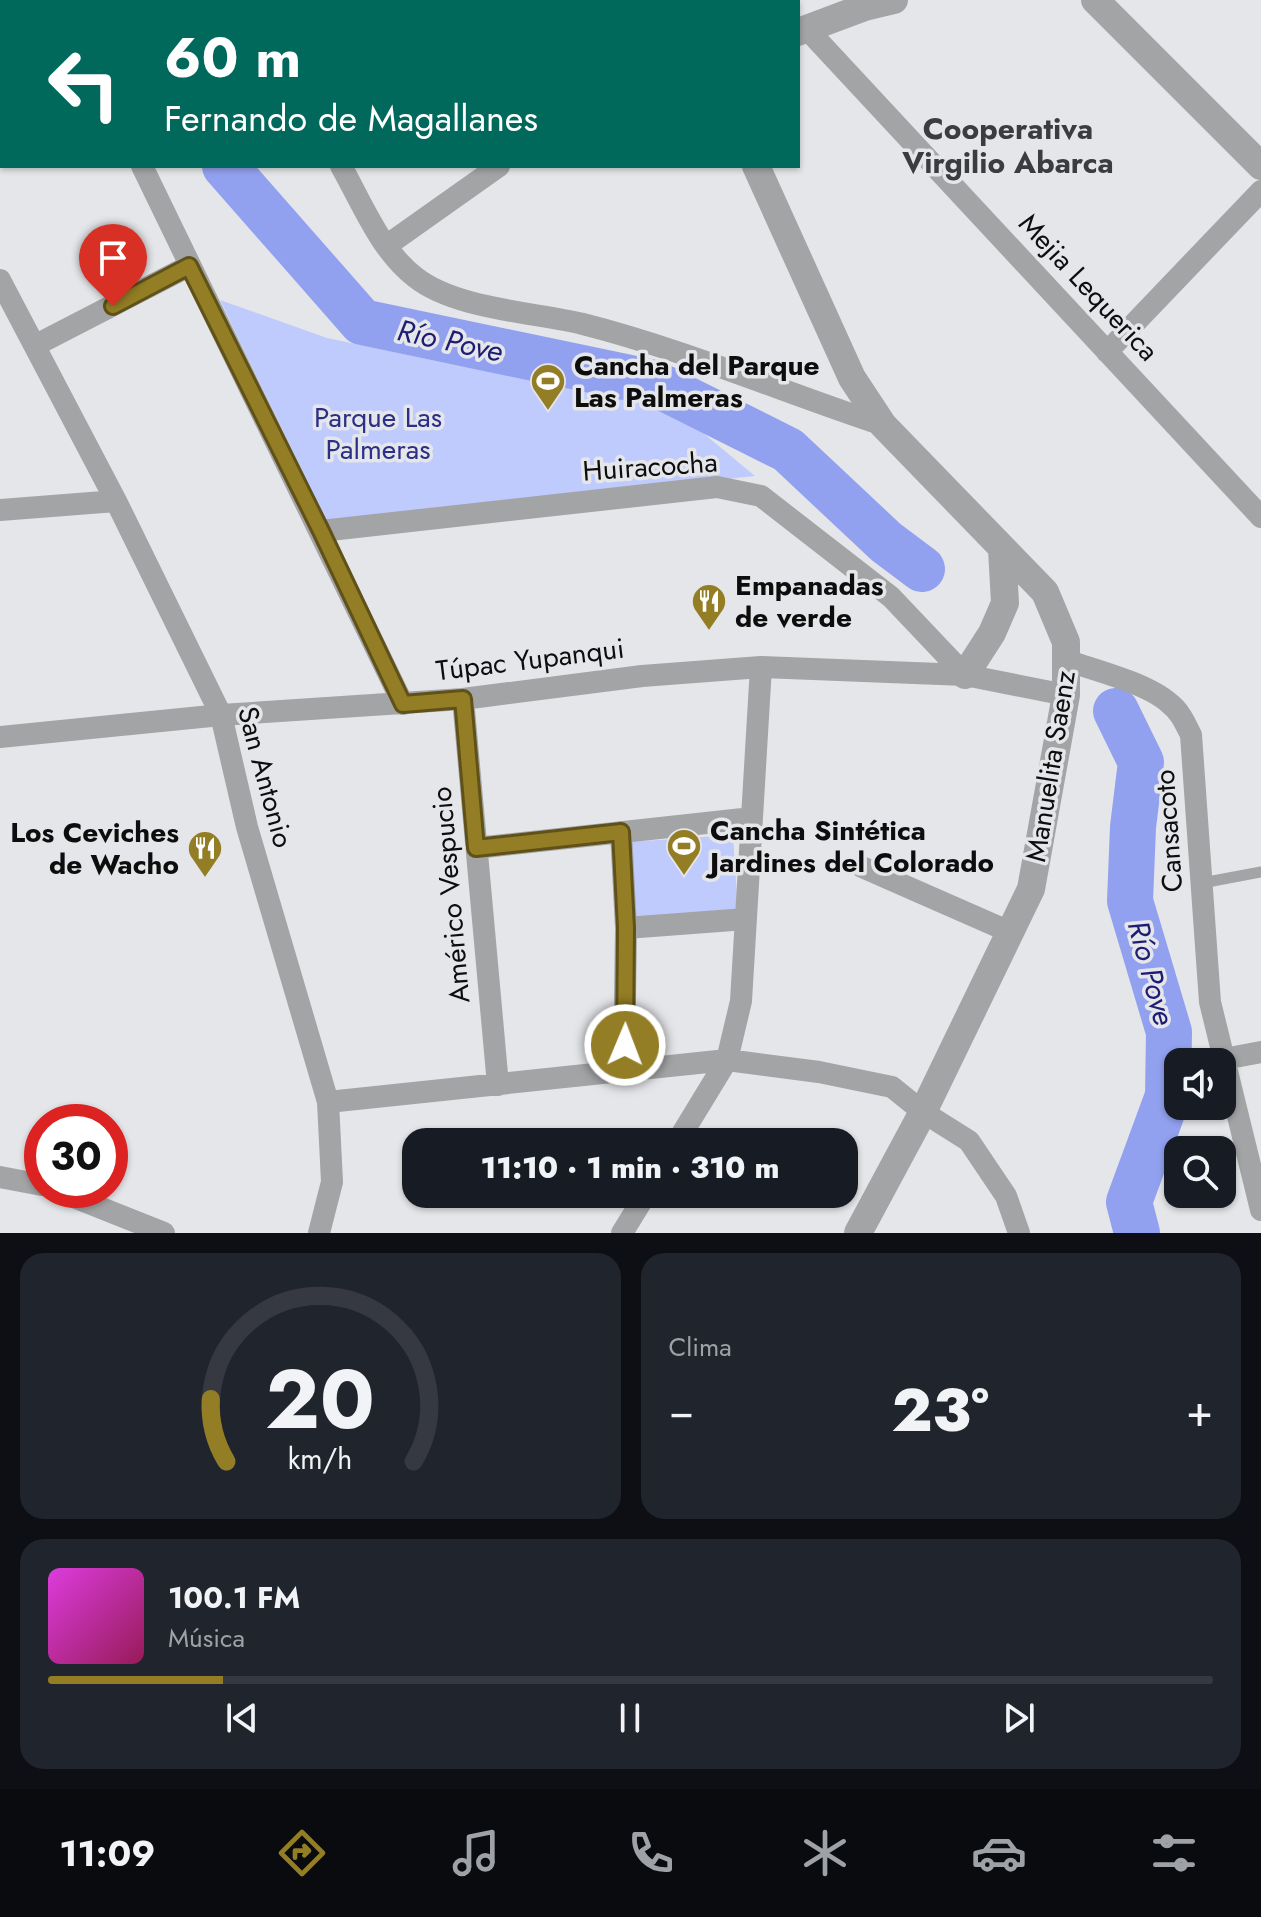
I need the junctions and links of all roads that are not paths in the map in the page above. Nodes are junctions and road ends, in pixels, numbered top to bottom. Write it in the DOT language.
graph roads {
  1 [pos="894,0"];
  2 [pos="1095,0"];
  3 [pos="802,30"];
  4 [pos="1261,166"];
  5 [pos="143,168"];
  6 [pos="342,168"];
  7 [pos="496,168"];
  8 [pos="757,168"];
  9 [pos="1261,191"];
  10 [pos="386,246"];
  11 [pos="189,266"];
  12 [pos="2,288"];
  13 [pos="36,345"];
  14 [pos="1107,352"];
  15 [pos="883,425"];
  16 [pos="116,501"];
  17 [pos="0,510"];
  18 [pos="1261,517"];
  19 [pos="321,531"];
  20 [pos="1002,549"];
  21 [pos="1068,661"];
  22 [pos="761,667"];
  23 [pos="965,675"];
  24 [pos="1066,695"];
  25 [pos="463,699"];
  26 [pos="403,704"];
  27 [pos="221,715"];
  28 [pos="0,737"];
  29 [pos="752,818"];
  30 [pos="621,832"];
  31 [pos="476,848"];
  32 [pos="862,867"];
  33 [pos="1261,872"];
  34 [pos="1202,883"];
  35 [pos="746,919"];
  36 [pos="626,928"];
  37 [pos="1010,932"];
  38 [pos="1221,1048"];
  39 [pos="1261,1052"];
  40 [pos="1236,1057"];
  41 [pos="727,1060"];
  42 [pos="624,1071"];
  43 [pos="498,1085"];
  44 [pos="328,1102"];
  45 [pos="1236,1108"];
  46 [pos="923,1112"];
  47 [pos="686,1128"];
  48 [pos="0,1177"];
  49 [pos="24,1182"];
  50 [pos="101,1208"];
  51 [pos="637,1208"];
  52 [pos="1261,1210"];
  53 [pos="164,1233"];
  54 [pos="319,1233"];
  55 [pos="622,1233"];
  56 [pos="858,1233"];
  57 [pos="1019,1233"];
  1 -- 3 [label="street"];
  2 -- 4 [label="street"];
  3 -- 14 [label="street, Mejia Lequerica"];
  5 -- 11 [label="street"];
  6 -- 10 [label="street"];
  7 -- 10 [label="street"];
  8 -- 15 [label="street, Manuelita Saenz"];
  9 -- 14 [label="street"];
  10 -- 15 [label="street"];
  11 -- 13 [label="street"];
  11 -- 19 [label="street"];
  12 -- 13 [label="street, San Antonio"];
  13 -- 16 [label="street, San Antonio"];
  14 -- 18 [label="street, Mejia Lequerica"];
  15 -- 20 [label="street, Manuelita Saenz"];
  16 -- 17 [label="street"];
  16 -- 27 [label="street, San Antonio"];
  19 -- 23 [label="street, Huiracocha"];
  19 -- 26 [label="street"];
  20 -- 21 [label="street, Manuelita Saenz"];
  20 -- 23 [label="street"];
  21 -- 24 [label="street, Manuelita Saenz"];
  21 -- 34 [label="street, Cansacoto"];
  22 -- 23 [label="street, Túpac Yupanqui"];
  22 -- 25 [label="street, Túpac Yupanqui"];
  22 -- 29 [label="street"];
  23 -- 24 [label="street, Túpac Yupanqui"];
  24 -- 37 [label="street, Manuelita Saenz"];
  25 -- 26 [label="street, Túpac Yupanqui"];
  25 -- 31 [label="street, Américo Vespucio"];
  26 -- 27 [label="street, Túpac Yupanqui"];
  27 -- 28 [label="street, Túpac Yupanqui"];
  27 -- 44 [label="street, San Antonio"];
  29 -- 30 [label="street"];
  29 -- 35 [label="street"];
  30 -- 31 [label="street"];
  30 -- 36 [label="street"];
  31 -- 43 [label="street, Américo Vespucio"];
  32 -- 37 [label="street"];
  33 -- 34 [label="lane"];
  34 -- 38 [label="street, Cansacoto"];
  35 -- 36 [label="street"];
  35 -- 41 [label="street"];
  36 -- 42 [label="street"];
  37 -- 46 [label="street, Manuelita Saenz"];
  39 -- 40 [label="street"];
  41 -- 42 [label="street"];
  41 -- 46 [label="street"];
  41 -- 47 [label="street"];
  42 -- 43 [label="street"];
  43 -- 44 [label="street"];
  44 -- 54 [label="street, San Antonio"];
  45 -- 52 [label="street, Cansacoto"];
  46 -- 56 [label="street, Manuelita Saenz"];
  46 -- 57 [label="street"];
  48 -- 49 [label="street"];
  50 -- 53 [label="street"];
  51 -- 55 [label="street"];
}
